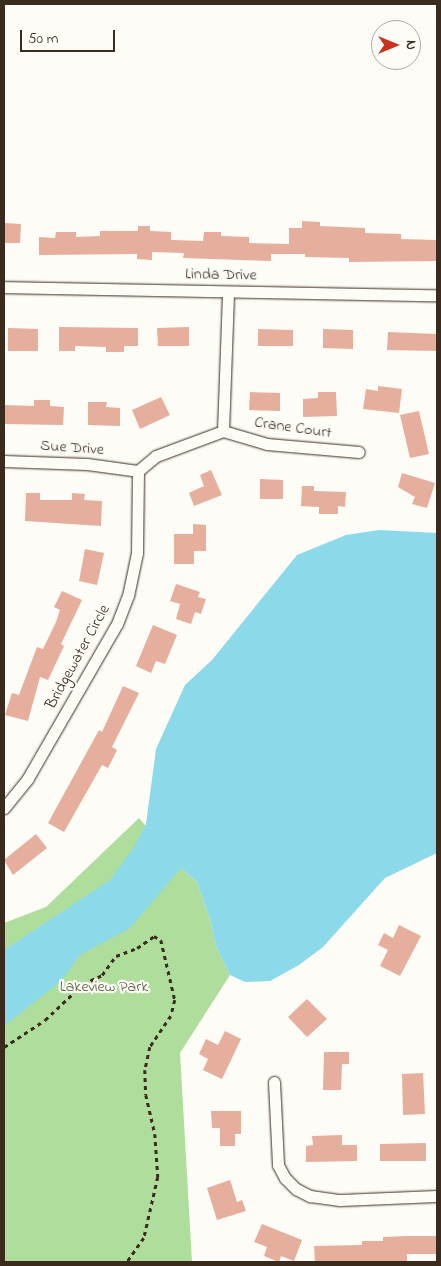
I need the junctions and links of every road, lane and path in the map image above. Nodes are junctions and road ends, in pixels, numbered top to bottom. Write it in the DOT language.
graph roads {
  1 [pos="4,287"];
  2 [pos="228,292"];
  3 [pos="437,295"];
  4 [pos="223,432"];
  5 [pos="359,452"];
  6 [pos="4,461"];
  7 [pos="138,471"];
  8 [pos="4,808"];
  9 [pos="4,1047"];
  10 [pos="274,1082"];
  11 [pos="437,1196"];
  12 [pos="127,1262"];
  1 -- 2 [label="street, Linda Drive"];
  2 -- 3 [label="street, Linda Drive"];
  2 -- 4 [label="street"];
  4 -- 5 [label="street, Crane Court"];
  4 -- 7 [label="street"];
  6 -- 7 [label="street, Sue Drive"];
  7 -- 8 [label="street, Bridgewater Circle"];
  9 -- 12 [label="path"];
  10 -- 11 [label="street"];
}
